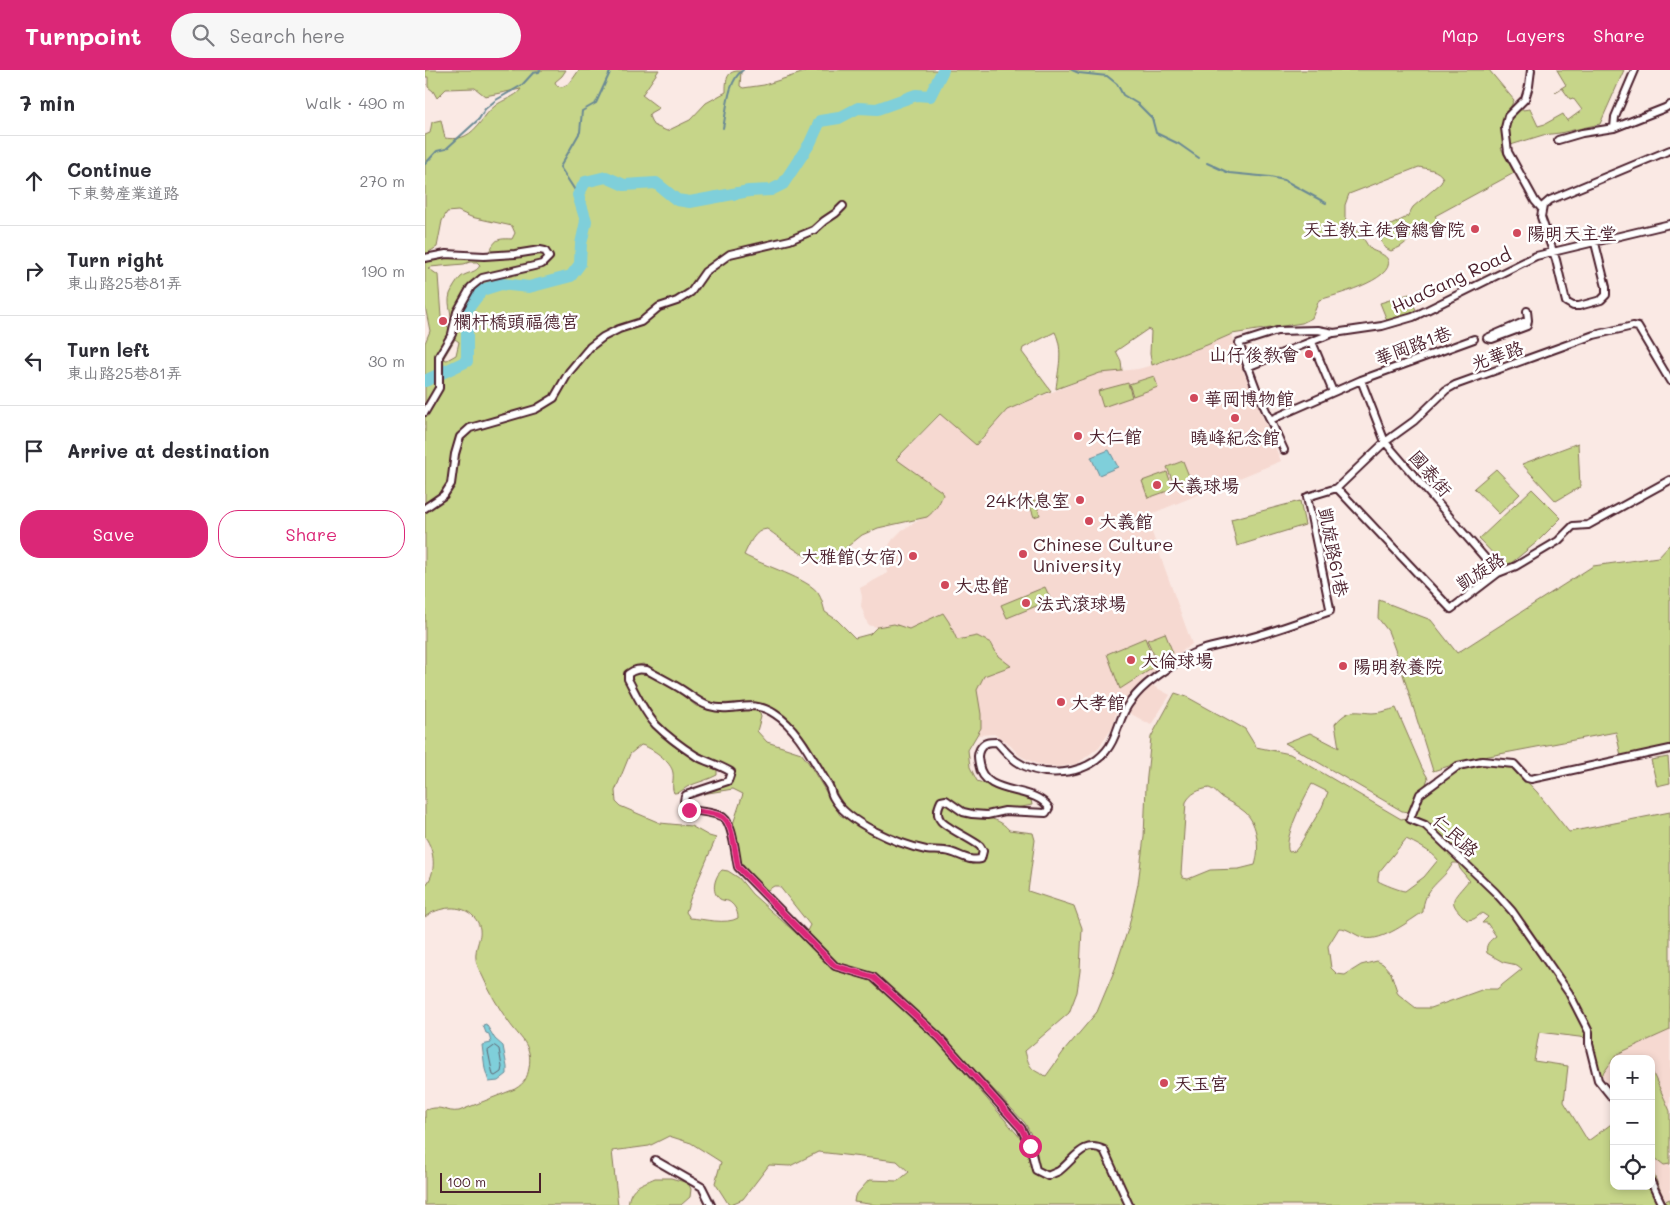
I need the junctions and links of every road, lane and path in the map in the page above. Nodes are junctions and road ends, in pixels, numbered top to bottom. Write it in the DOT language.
graph roads {
  1 [pos="1531,70"];
  2 [pos="1635,70"];
  3 [pos="1670,105"];
  4 [pos="1614,128"];
  5 [pos="1558,140"];
  6 [pos="1670,150"];
  7 [pos="843,206"];
  8 [pos="1542,209"];
  9 [pos="1670,224"];
  10 [pos="1595,243"];
  11 [pos="1553,253"];
  12 [pos="425,258"];
  13 [pos="1527,311"];
  14 [pos="1529,320"];
  15 [pos="1334,333"];
  16 [pos="1474,339"];
  17 [pos="1311,342"];
  18 [pos="1247,367"];
  19 [pos="1361,380"];
  20 [pos="1670,381"];
  21 [pos="1333,392"];
  22 [pos="425,412"];
  23 [pos="1270,420"];
  24 [pos="1385,442"];
  25 [pos="1284,450"];
  26 [pos="1670,480"];
  27 [pos="1337,488"];
  28 [pos="425,508"];
  29 [pos="1498,573"];
  30 [pos="1670,749"];
  31 [pos="1610,1095"];
  32 [pos="655,1160"];
  33 [pos="1655,1190"];
  34 [pos="711,1205"];
  35 [pos="1129,1205"];
  36 [pos="1663,1205"];
  1 -- 8 [label="street"];
  2 -- 4 [label="street"];
  3 -- 4 [label="street"];
  4 -- 5 [label="street"];
  6 -- 8 [label="street"];
  7 -- 28 [label="street"];
  8 -- 11 [label="street"];
  9 -- 10 [label="street, HuaGang Road"];
  10 -- 11 [label="street, HuaGang Road"];
  10 -- 11 [label="street"];
  11 -- 15 [label="street, HuaGang Road"];
  12 -- 22 [label="street"];
  13 -- 14 [label="street"];
  14 -- 14 [label="street"];
  15 -- 17 [label="street"];
  15 -- 18 [label="street, HuaGang Road"];
  16 -- 19 [label="street, 華岡路1巷"];
  17 -- 18 [label="street"];
  17 -- 21 [label="street"];
  18 -- 23 [label="street, HuaGang Road"];
  19 -- 21 [label="street, 華岡路1巷"];
  19 -- 24 [label="street, 國泰街"];
  20 -- 24 [label="street, 光華路"];
  21 -- 23 [label="street, 華岡路1巷"];
  23 -- 25 [label="street, HuaGang Road"];
  24 -- 27 [label="street, 光華路"];
  24 -- 29 [label="street, 國泰街"];
  26 -- 29 [label="street, 凱旋路"];
  27 -- 29 [label="street, 凱旋路"];
  27 -- 35 [label="street, 凱旋路61巷"];
  30 -- 31 [label="street, 仁民路"];
  32 -- 34 [label="street"];
  33 -- 36 [label="street"];
}
